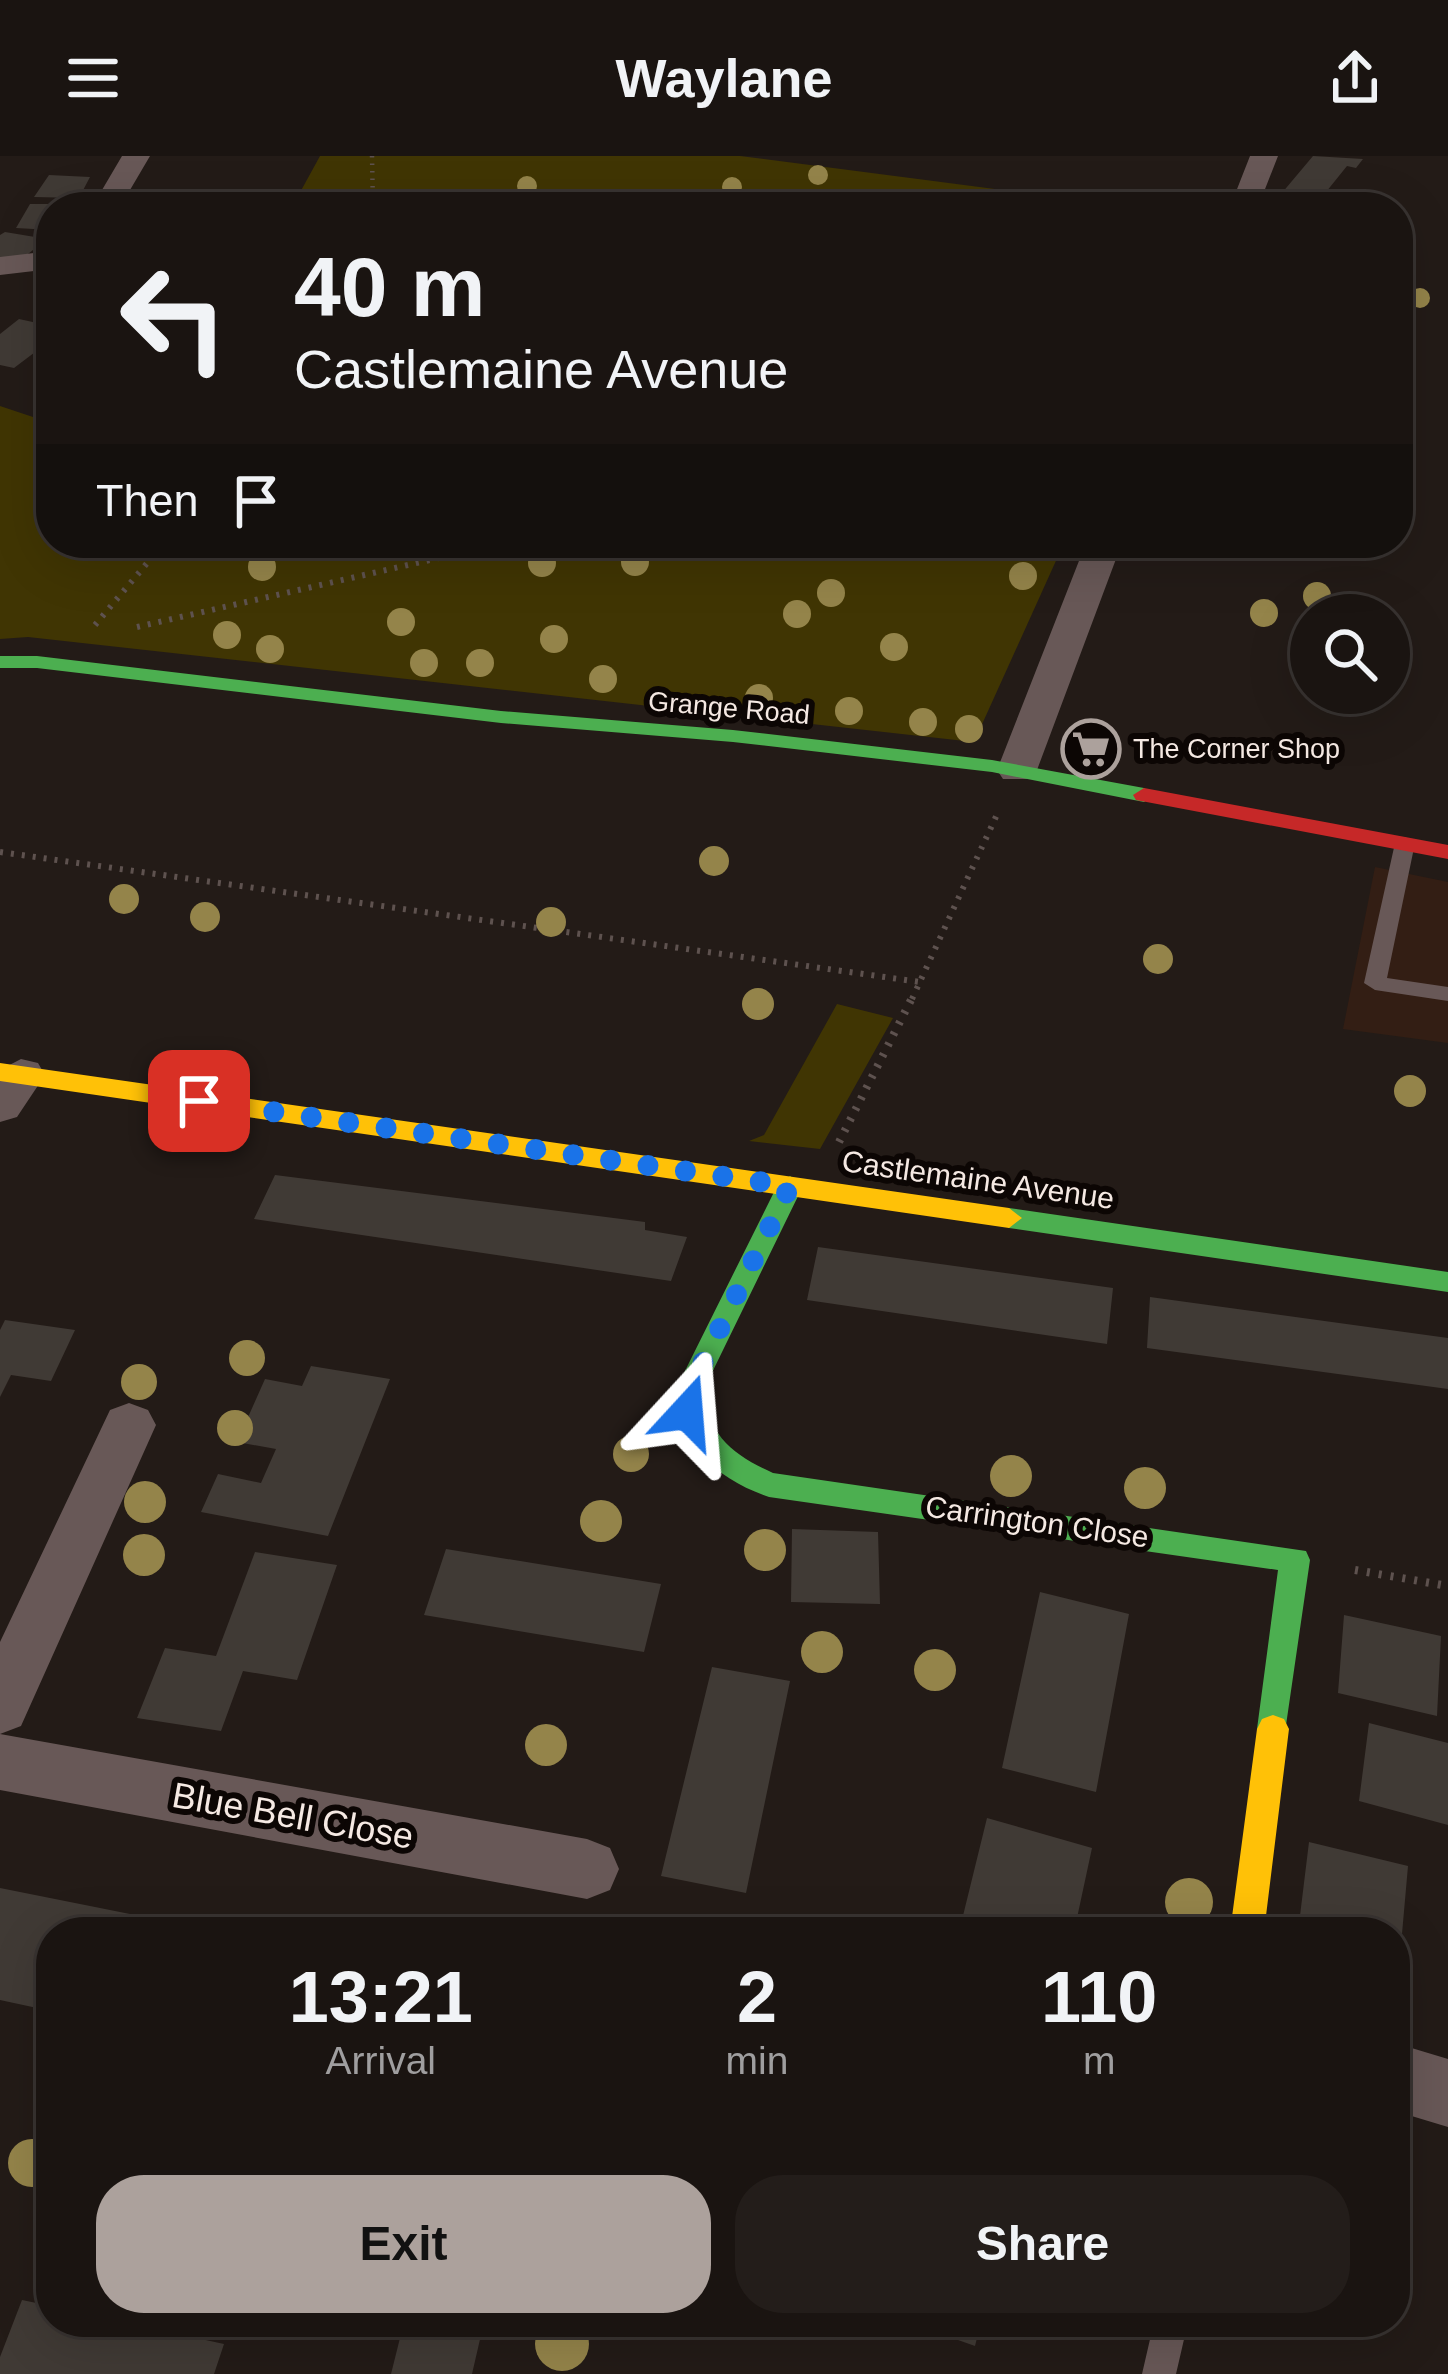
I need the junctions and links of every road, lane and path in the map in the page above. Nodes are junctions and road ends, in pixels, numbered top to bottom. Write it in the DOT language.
graph roads {
  1 [pos="136,156"];
  2 [pos="372,156"];
  3 [pos="1264,156"];
  4 [pos="115,192"];
  5 [pos="373,192"];
  6 [pos="1250,192"];
  7 [pos="36,262"];
  8 [pos="0,266"];
  9 [pos="152,558"];
  10 [pos="437,558"];
  11 [pos="1098,558"];
  12 [pos="127,628"];
  13 [pos="107,633"];
  14 [pos="0,662"];
  15 [pos="1017,770"];
  16 [pos="1405,843"];
  17 [pos="0,851"];
  18 [pos="1448,852"];
  19 [pos="920,982"];
  20 [pos="1448,994"];
  21 [pos="7,1084"];
  22 [pos="802,1188"];
  23 [pos="1448,1282"];
  24 [pos="129,1425"];
  25 [pos="1295,1560"];
  26 [pos="1448,1586"];
  27 [pos="0,1707"];
  28 [pos="0,1762"];
  29 [pos="586,1868"];
  30 [pos="1248,1917"];
  31 [pos="1410,2082"];
  32 [pos="1448,2093"];
  33 [pos="1168,2337"];
  34 [pos="1160,2374"];
  1 -- 4 [label="street"];
  2 -- 5 [label="path"];
  3 -- 6 [label="street"];
  7 -- 8 [label="street"];
  9 -- 13 [label="path"];
  10 -- 12 [label="path"];
  11 -- 15 [label="street"];
  14 -- 15 [label="street, Grange Road"];
  15 -- 16 [label="street, Grange Road"];
  15 -- 19 [label="path"];
  16 -- 18 [label="street, Grange Road"];
  16 -- 20 [label="lane"];
  17 -- 19 [label="path"];
  19 -- 22 [label="path"];
  21 -- 22 [label="street, Castlemaine Avenue"];
  22 -- 23 [label="street, Castlemaine Avenue"];
  22 -- 25 [label="street, Carrington Close"];
  24 -- 27 [label="street"];
  25 -- 26 [label="path"];
  25 -- 30 [label="street"];
  28 -- 29 [label="street, Blue Bell Close"];
  31 -- 32 [label="street"];
  33 -- 34 [label="lane"];
}
